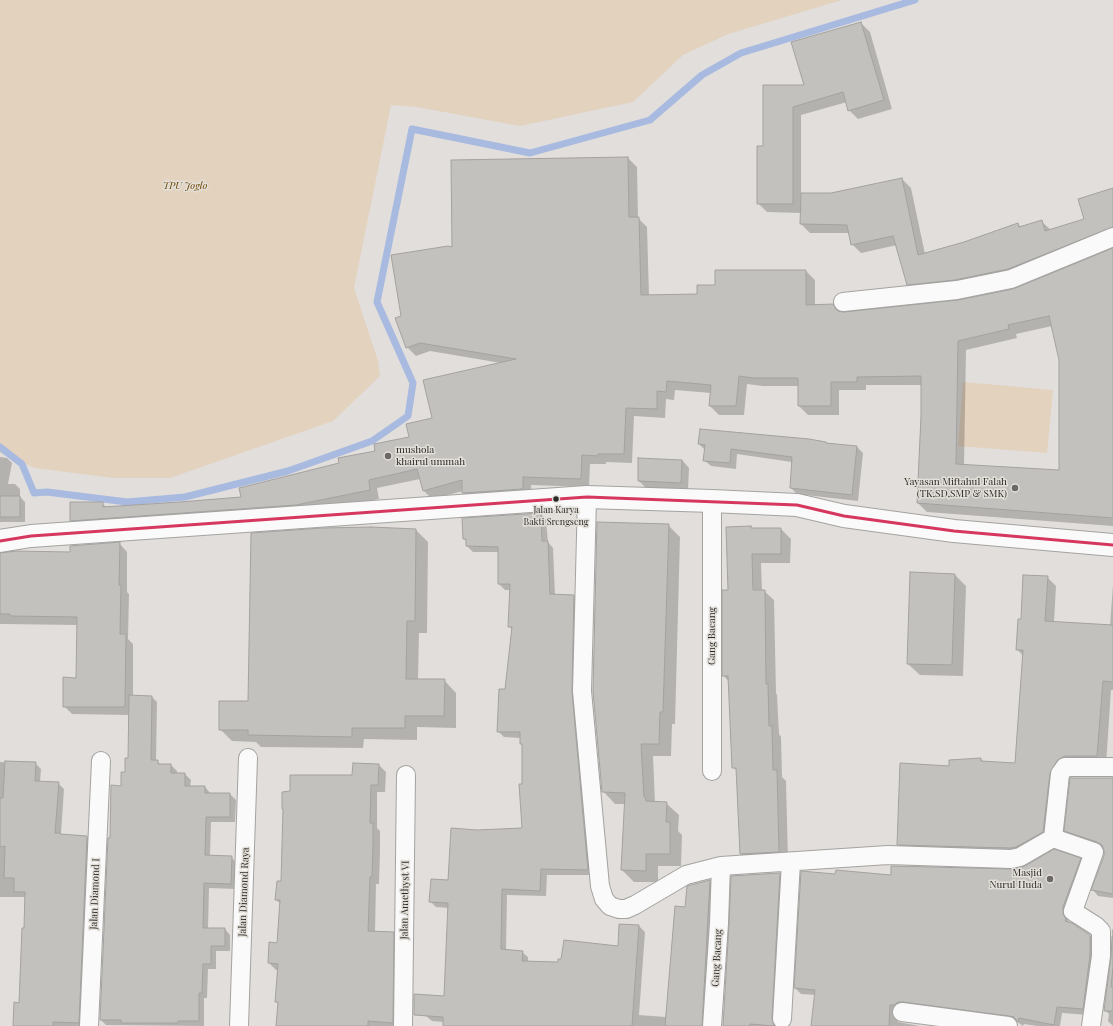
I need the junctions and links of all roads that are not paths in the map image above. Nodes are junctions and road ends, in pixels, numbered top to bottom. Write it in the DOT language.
graph roads {
  1 [pos="1113,237"];
  2 [pos="843,302"];
  3 [pos="587,497"];
  4 [pos="712,501"];
  5 [pos="0,541"];
  6 [pos="1113,545"];
  7 [pos="248,758"];
  8 [pos="101,761"];
  9 [pos="1113,767"];
  10 [pos="712,771"];
  11 [pos="406,775"];
  12 [pos="1053,838"];
  13 [pos="791,862"];
  14 [pos="721,866"];
  15 [pos="902,1012"];
  16 [pos="782,1019"];
  17 [pos="89,1026"];
  18 [pos="239,1026"];
  19 [pos="403,1026"];
  20 [pos="712,1026"];
  21 [pos="1008,1026"];
  22 [pos="1091,1026"];
  1 -- 2 [label="street"];
  3 -- 4 [label="main road"];
  3 -- 5 [label="main road"];
  3 -- 14 [label="street"];
  4 -- 6 [label="main road"];
  4 -- 10 [label="street, Gang Bacang"];
  7 -- 18 [label="street, Jalan Diamond Raya"];
  8 -- 17 [label="street, Jalan Diamond I"];
  9 -- 12 [label="street"];
  11 -- 19 [label="street, Jalan Amethyst VI"];
  12 -- 13 [label="street"];
  12 -- 22 [label="street"];
  13 -- 14 [label="street"];
  13 -- 16 [label="street"];
  14 -- 20 [label="street, Gang Bacang"];
  15 -- 21 [label="street"];
}
